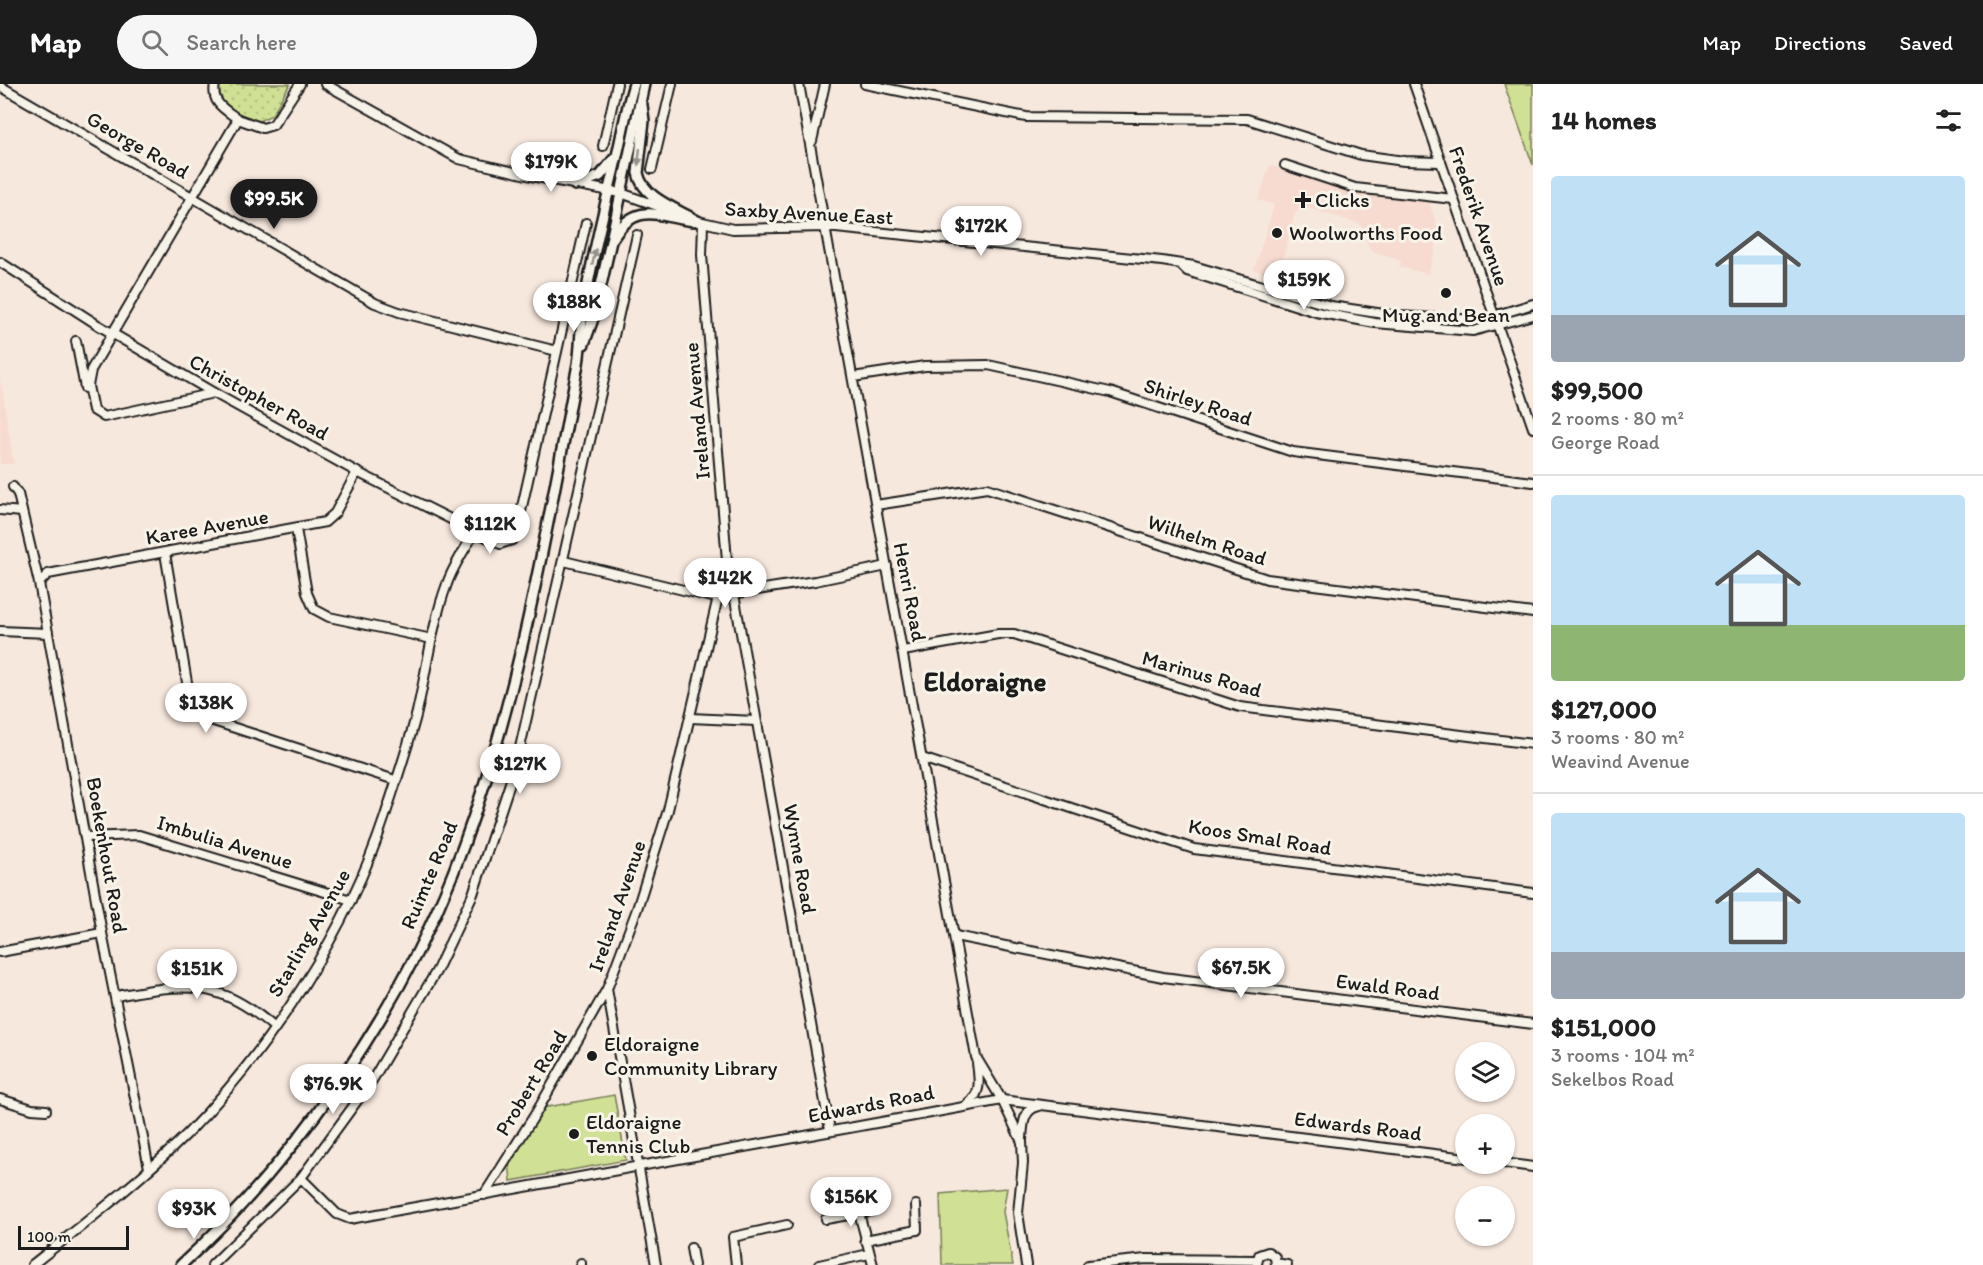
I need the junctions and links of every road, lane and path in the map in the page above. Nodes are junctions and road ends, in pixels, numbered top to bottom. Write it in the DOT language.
graph roads {
  1 [pos="214,84"];
  2 [pos="300,84"];
  3 [pos="325,84"];
  4 [pos="617,84"];
  5 [pos="634,84"];
  6 [pos="644,84"];
  7 [pos="672,84"];
  8 [pos="799,84"];
  9 [pos="825,84"];
  10 [pos="865,84"];
  11 [pos="1414,84"];
  12 [pos="0,86"];
  13 [pos="641,99"];
  14 [pos="238,119"];
  15 [pos="603,146"];
  16 [pos="811,146"];
  17 [pos="619,148"];
  18 [pos="1441,162"];
  19 [pos="1285,165"];
  20 [pos="652,169"];
  21 [pos="575,185"];
  22 [pos="609,191"];
  23 [pos="621,193"];
  24 [pos="191,196"];
  25 [pos="1453,199"];
  26 [pos="586,222"];
  27 [pos="701,223"];
  28 [pos="826,227"];
  29 [pos="636,234"];
  30 [pos="611,242"];
  31 [pos="0,262"];
  32 [pos="1180,264"];
  33 [pos="1533,304"];
  34 [pos="1533,315"];
  35 [pos="1495,316"];
  36 [pos="1499,325"];
  37 [pos="113,333"];
  38 [pos="76,341"];
  39 [pos="557,351"];
  40 [pos="579,358"];
  41 [pos="853,377"];
  42 [pos="214,393"];
  43 [pos="89,401"];
  44 [pos="1533,428"];
  45 [pos="357,472"];
  46 [pos="1533,482"];
  47 [pos="13,487"];
  48 [pos="876,505"];
  49 [pos="0,510"];
  50 [pos="22,512"];
  51 [pos="296,529"];
  52 [pos="475,532"];
  53 [pos="165,553"];
  54 [pos="564,561"];
  55 [pos="887,566"];
  56 [pos="39,582"];
  57 [pos="726,596"];
  58 [pos="1533,613"];
  59 [pos="0,631"];
  60 [pos="48,633"];
  61 [pos="432,639"];
  62 [pos="903,651"];
  63 [pos="690,718"];
  64 [pos="756,721"];
  65 [pos="1533,744"];
  66 [pos="922,758"];
  67 [pos="395,780"];
  68 [pos="86,837"];
  69 [pos="1533,893"];
  70 [pos="351,900"];
  71 [pos="102,933"];
  72 [pos="956,936"];
  73 [pos="0,952"];
  74 [pos="607,988"];
  75 [pos="116,996"];
  76 [pos="1533,1024"];
  77 [pos="275,1028"];
  78 [pos="976,1057"];
  79 [pos="0,1099"];
  80 [pos="1002,1100"];
  81 [pos="966,1104"];
  82 [pos="1047,1104"];
  83 [pos="46,1110"];
  84 [pos="830,1130"];
  85 [pos="1022,1142"];
  86 [pos="1455,1157"];
  87 [pos="1515,1165"];
  88 [pos="639,1167"];
  89 [pos="1533,1167"];
  90 [pos="149,1168"];
  91 [pos="302,1178"];
  92 [pos="484,1195"];
  93 [pos="916,1204"];
  94 [pos="871,1211"];
  95 [pos="859,1213"];
  96 [pos="826,1219"];
  97 [pos="787,1226"];
  98 [pos="218,1230"];
  99 [pos="865,1240"];
  100 [pos="691,1248"];
  101 [pos="869,1254"];
  102 [pos="1257,1262"];
  103 [pos="1276,1264"];
  104 [pos="32,1265"];
  105 [pos="181,1265"];
  106 [pos="190,1265"];
  107 [pos="212,1265"];
  108 [pos="656,1265"];
  109 [pos="694,1265"];
  110 [pos="736,1265"];
  111 [pos="819,1265"];
  112 [pos="873,1265"];
  113 [pos="1026,1265"];
  114 [pos="1088,1265"];
  115 [pos="1287,1265"];
  1 -- 14 [label="street"];
  2 -- 14 [label="street"];
  3 -- 21 [label="street, Saxby Avenue East"];
  4 -- 15 [label="street"];
  5 -- 17 [label="main road, Ruimte Road"];
  6 -- 13 [label="main road, Ruimte Road"];
  7 -- 20 [label="street"];
  8 -- 16 [label="street, Henri Road"];
  9 -- 16 [label="street"];
  10 -- 18 [label="street"];
  11 -- 18 [label="street, Frederik Avenue"];
  12 -- 24 [label="street, George Road"];
  13 -- 23 [label="main road, Ruimte Road"];
  13 -- 27 [label="main road, one-way"];
  14 -- 24 [label="street"];
  16 -- 28 [label="street, Henri Road"];
  17 -- 21 [label="main road"];
  17 -- 22 [label="main road, Ruimte Road"];
  18 -- 25 [label="street, Frederik Avenue"];
  19 -- 25 [label="street"];
  21 -- 22 [label="street, Saxby Avenue East"];
  22 -- 23 [label="street, Saxby Avenue East"];
  40 -- 22 [label="main road, Ruimte Road, one-way"];
  23 -- 27 [label="street, Saxby Avenue East"];
  23 -- 30 [label="main road, Ruimte Road"];
  24 -- 37 [label="street"];
  24 -- 39 [label="street, George Road"];
  25 -- 35 [label="street, Frederik Avenue"];
  26 -- 39 [label="street"];
  27 -- 28 [label="street, Saxby Avenue East"];
  27 -- 30 [label="main road"];
  27 -- 57 [label="street, Ireland Avenue"];
  28 -- 32 [label="street, Saxby Avenue East"];
  28 -- 41 [label="street, Henri Road"];
  29 -- 54 [label="street"];
  30 -- 40 [label="main road, Ruimte Road"];
  31 -- 37 [label="street, Christopher Road"];
  32 -- 35 [label="street, Saxby Avenue East"];
  32 -- 36 [label="street, Saxby Avenue East"];
  33 -- 35 [label="street, Saxby Avenue East"];
  34 -- 36 [label="street, Saxby Avenue East"];
  35 -- 36 [label="street, Frederik Avenue"];
  36 -- 44 [label="street, Frederik Avenue"];
  37 -- 42 [label="street, Christopher Road"];
  37 -- 43 [label="street"];
  38 -- 43 [label="street"];
  39 -- 52 [label="street, Christopher Road"];
  40 -- 98 [label="main road, Ruimte Road"];
  41 -- 46 [label="street, Shirley Road"];
  41 -- 48 [label="street, Henri Road"];
  42 -- 43 [label="street"];
  42 -- 45 [label="street, Christopher Road"];
  45 -- 51 [label="street, Karee Avenue"];
  45 -- 52 [label="street, Christopher Road"];
  47 -- 50 [label="street, Boekenhout Road"];
  48 -- 55 [label="street, Henri Road"];
  48 -- 58 [label="street, Wilhelm Road"];
  49 -- 50 [label="street"];
  50 -- 56 [label="street, Boekenhout Road"];
  51 -- 53 [label="street, Karee Avenue"];
  51 -- 61 [label="street"];
  52 -- 61 [label="street, Starling Avenue"];
  53 -- 56 [label="street, Karee Avenue"];
  53 -- 67 [label="street"];
  54 -- 57 [label="street"];
  54 -- 91 [label="street"];
  55 -- 57 [label="street"];
  55 -- 62 [label="street, Henri Road"];
  56 -- 60 [label="street, Boekenhout Road"];
  57 -- 63 [label="street, Ireland Avenue"];
  57 -- 64 [label="street, Wynne Road"];
  59 -- 60 [label="street"];
  60 -- 68 [label="street, Boekenhout Road"];
  61 -- 67 [label="street, Starling Avenue"];
  62 -- 65 [label="street, Marinus Road"];
  62 -- 66 [label="street, Henri Road"];
  63 -- 64 [label="street"];
  63 -- 74 [label="street, Ireland Avenue"];
  64 -- 84 [label="street, Wynne Road"];
  66 -- 69 [label="street, Koos Smal Road"];
  66 -- 72 [label="street, Henri Road"];
  67 -- 70 [label="street, Starling Avenue"];
  68 -- 70 [label="street, Imbulia Avenue"];
  68 -- 71 [label="street, Boekenhout Road"];
  70 -- 77 [label="street, Starling Avenue"];
  71 -- 73 [label="street"];
  71 -- 75 [label="street, Boekenhout Road"];
  72 -- 76 [label="street, Ewald Road"];
  72 -- 78 [label="street, Henri Road"];
  74 -- 88 [label="street, Ireland Avenue"];
  74 -- 92 [label="street, Probert Road"];
  75 -- 77 [label="street"];
  75 -- 90 [label="street, Boekenhout Road"];
  77 -- 90 [label="street, Starling Avenue"];
  78 -- 80 [label="street, Henri Road"];
  78 -- 81 [label="street"];
  79 -- 83 [label="street"];
  80 -- 81 [label="street, Edwards Road"];
  80 -- 82 [label="street, Edwards Road"];
  80 -- 85 [label="street, Henri Road"];
  81 -- 84 [label="street, Edwards Road"];
  82 -- 85 [label="street"];
  82 -- 86 [label="street, Edwards Road"];
  84 -- 88 [label="street, Edwards Road"];
  85 -- 113 [label="street"];
  87 -- 89 [label="street"];
  88 -- 92 [label="street, Edwards Road"];
  88 -- 108 [label="street, Ireland Avenue"];
  90 -- 104 [label="street, Starling Avenue"];
  91 -- 92 [label="street, Edwards Road"];
  91 -- 107 [label="street"];
  93 -- 99 [label="street"];
  94 -- 95 [label="street"];
  95 -- 96 [label="street"];
  95 -- 99 [label="street"];
  97 -- 110 [label="street"];
  98 -- 105 [label="main road, Ruimte Road"];
  98 -- 106 [label="main road"];
  99 -- 101 [label="street"];
  100 -- 109 [label="street"];
  101 -- 111 [label="street"];
  101 -- 112 [label="street"];
  102 -- 103 [label="street"];
  102 -- 114 [label="street"];
  103 -- 115 [label="street"];
}
